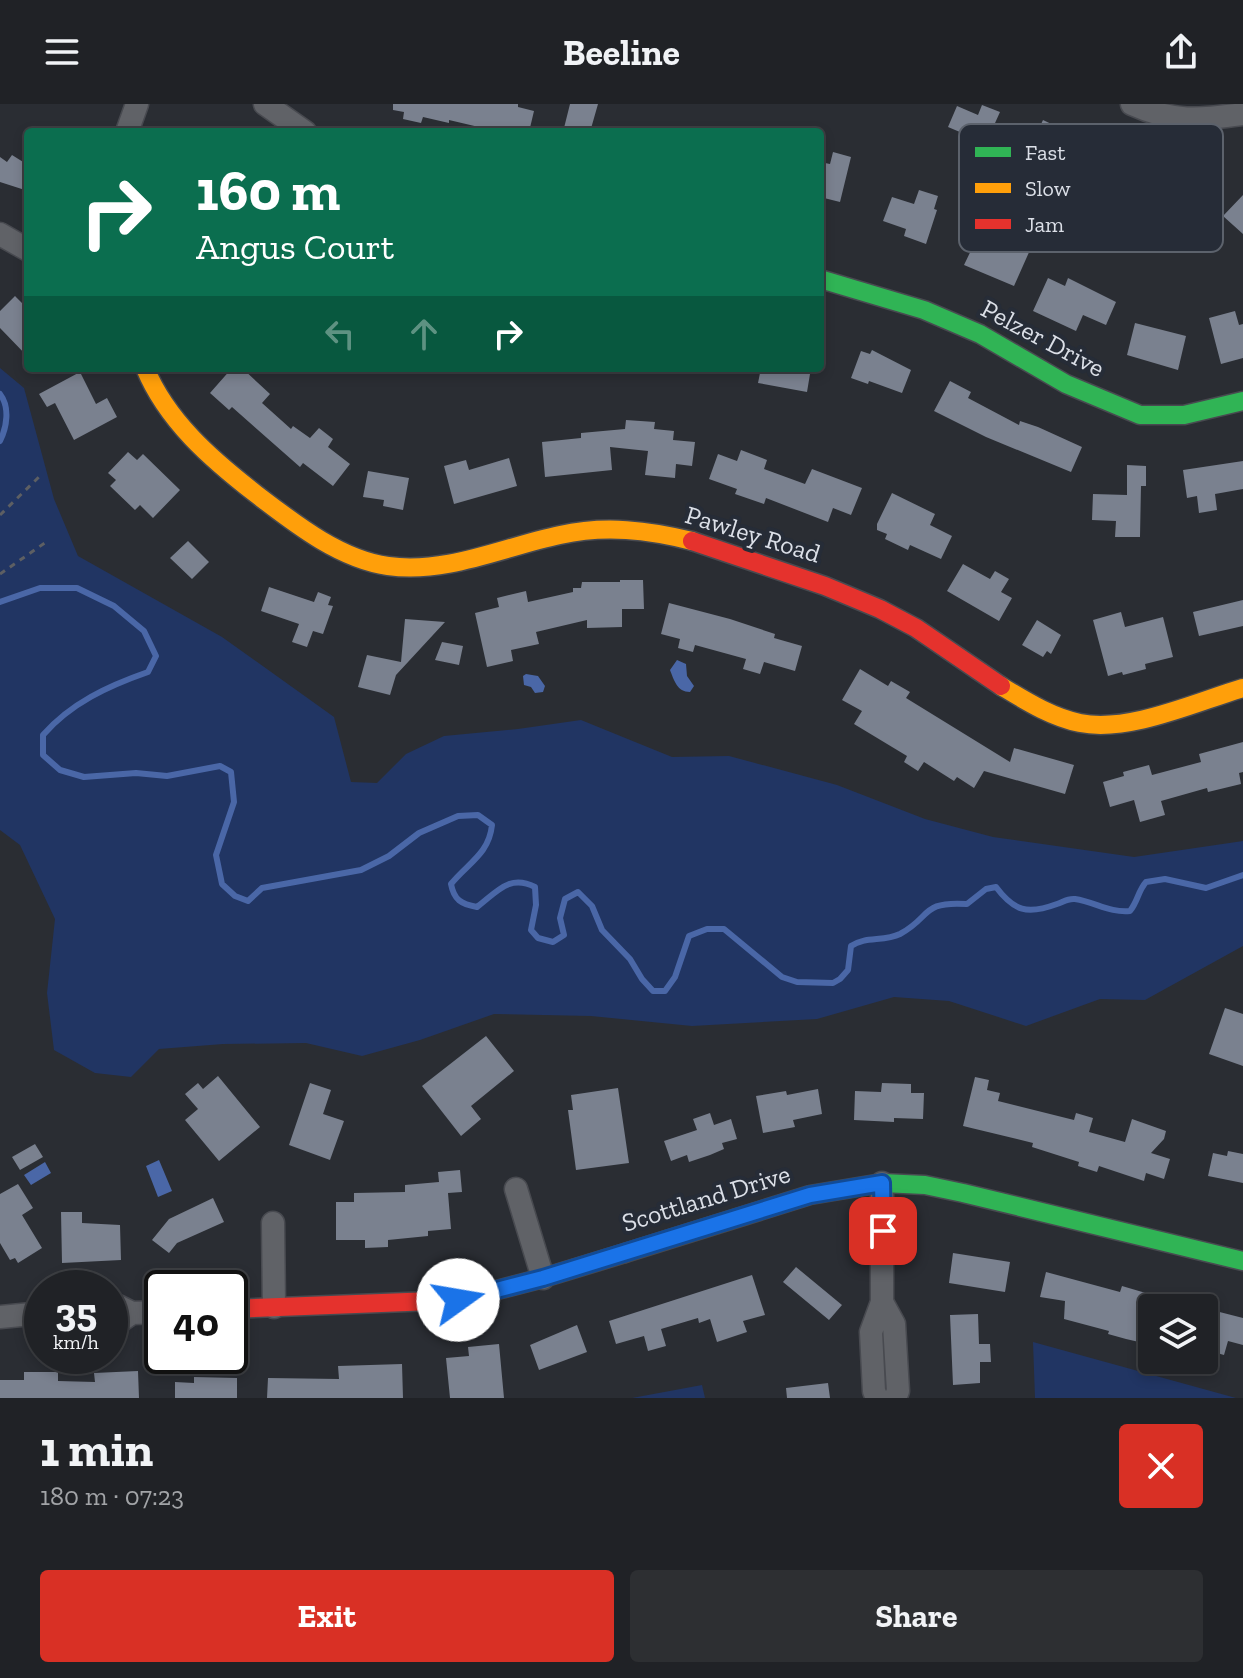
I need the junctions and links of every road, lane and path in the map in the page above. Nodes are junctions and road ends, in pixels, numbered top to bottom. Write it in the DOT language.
graph roads {
  1 [pos="137,104"];
  2 [pos="265,104"];
  3 [pos="1132,104"];
  4 [pos="1243,114"];
  5 [pos="128,128"];
  6 [pos="299,128"];
  7 [pos="0,234"];
  8 [pos="24,248"];
  9 [pos="824,280"];
  10 [pos="147,372"];
  11 [pos="1243,401"];
  12 [pos="41,475"];
  13 [pos="0,515"];
  14 [pos="49,540"];
  15 [pos="0,574"];
  16 [pos="1243,688"];
  17 [pos="882,1183"];
  18 [pos="516,1189"];
  19 [pos="273,1223"];
  20 [pos="1243,1261"];
  21 [pos="543,1278"];
  22 [pos="882,1302"];
  23 [pos="274,1307"];
  24 [pos="248,1308"];
  25 [pos="24,1316"];
  26 [pos="0,1317"];
  27 [pos="877,1398"];
  28 [pos="895,1398"];
  1 -- 5 [label="street"];
  2 -- 6 [label="street"];
  3 -- 4 [label="street"];
  7 -- 8 [label="street"];
  9 -- 11 [label="street, Pelzer Drive"];
  10 -- 16 [label="street, Pawley Road"];
  12 -- 13 [label="path"];
  14 -- 15 [label="path"];
  17 -- 20 [label="street, Scottland Drive"];
  17 -- 21 [label="street, Scottland Drive"];
  17 -- 22 [label="street"];
  18 -- 21 [label="street"];
  19 -- 23 [label="street"];
  21 -- 23 [label="street, Scottland Drive"];
  22 -- 27 [label="street"];
  22 -- 28 [label="street"];
  23 -- 24 [label="street, Scottland Drive"];
  25 -- 26 [label="street"];
}
